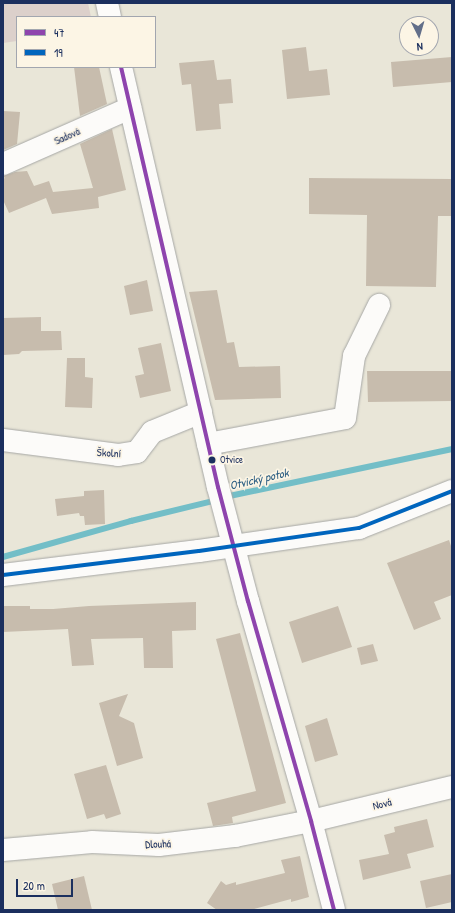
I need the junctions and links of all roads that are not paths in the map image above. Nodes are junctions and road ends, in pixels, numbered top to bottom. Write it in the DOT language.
graph roads {
  1 [pos="108,3"];
  2 [pos="110,16"];
  3 [pos="121,68"];
  4 [pos="130,108"];
  5 [pos="3,164"];
  6 [pos="379,305"];
  7 [pos="201,412"];
  8 [pos="3,440"];
  9 [pos="208,444"];
  10 [pos="452,491"];
  11 [pos="234,545"];
  12 [pos="3,575"];
  13 [pos="452,787"];
  14 [pos="311,821"];
  15 [pos="3,850"];
  16 [pos="334,910"];
  1 -- 2 [label="street"];
  3 -- 4 [label="street"];
  4 -- 5 [label="street, Sadová"];
  4 -- 7 [label="street"];
  6 -- 9 [label="street"];
  7 -- 8 [label="street, Školní"];
  7 -- 9 [label="street"];
  9 -- 11 [label="street"];
  10 -- 11 [label="street"];
  11 -- 12 [label="street"];
  11 -- 14 [label="street"];
  13 -- 14 [label="street, Nová"];
  14 -- 15 [label="street, Dlouhá"];
  14 -- 16 [label="street"];
}
